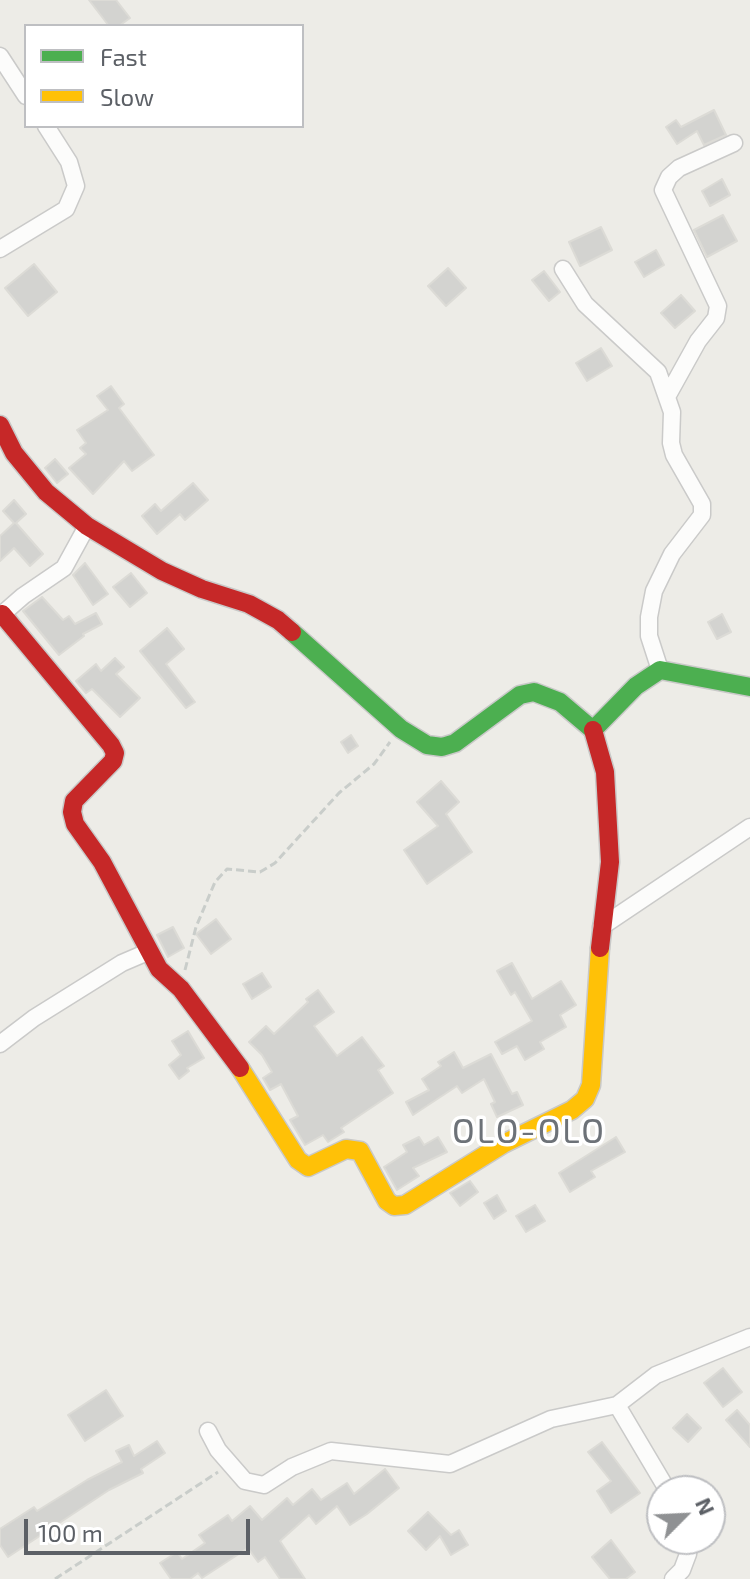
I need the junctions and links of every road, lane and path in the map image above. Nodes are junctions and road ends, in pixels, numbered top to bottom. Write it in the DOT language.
graph roads {
  1 [pos="0,56"];
  2 [pos="24,93"];
  3 [pos="47,128"];
  4 [pos="734,143"];
  5 [pos="0,249"];
  6 [pos="563,269"];
  7 [pos="668,395"];
  8 [pos="0,425"];
  9 [pos="87,526"];
  10 [pos="1,615"];
  11 [pos="660,670"];
  12 [pos="750,687"];
  13 [pos="401,729"];
  14 [pos="593,730"];
  15 [pos="750,827"];
  16 [pos="601,927"];
  17 [pos="150,951"];
  18 [pos="181,989"];
  19 [pos="0,1044"];
  20 [pos="750,1337"];
  21 [pos="617,1405"];
  22 [pos="208,1431"];
  23 [pos="231,1463"];
  24 [pos="659,1475"];
  25 [pos="688,1555"];
  26 [pos="682,1576"];
  27 [pos="55,1579"];
  1 -- 2 [label="street"];
  3 -- 5 [label="street"];
  4 -- 7 [label="street"];
  6 -- 7 [label="street"];
  7 -- 11 [label="street"];
  8 -- 9 [label="street"];
  9 -- 10 [label="street"];
  9 -- 13 [label="street"];
  10 -- 17 [label="street"];
  11 -- 12 [label="street"];
  11 -- 14 [label="street"];
  13 -- 14 [label="street"];
  13 -- 18 [label="path"];
  14 -- 16 [label="street"];
  15 -- 16 [label="street"];
  16 -- 18 [label="street"];
  17 -- 18 [label="street"];
  17 -- 19 [label="street"];
  20 -- 21 [label="street"];
  21 -- 23 [label="street"];
  21 -- 24 [label="street"];
  22 -- 23 [label="street"];
  23 -- 27 [label="path"];
  25 -- 26 [label="street"];
}
